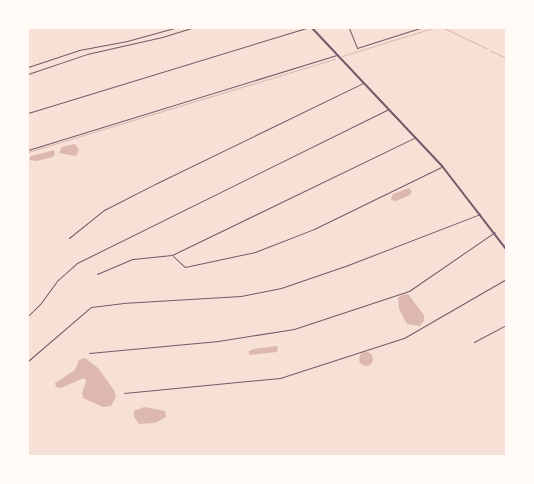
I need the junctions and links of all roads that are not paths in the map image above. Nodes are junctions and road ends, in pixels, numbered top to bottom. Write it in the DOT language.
graph roads {
  1 [pos="174,28"];
  2 [pos="191,28"];
  3 [pos="306,28"];
  4 [pos="312,28"];
  5 [pos="349,28"];
  6 [pos="420,28"];
  7 [pos="336,55"];
  8 [pos="28,68"];
  9 [pos="28,74"];
  10 [pos="364,83"];
  11 [pos="388,110"];
  12 [pos="28,113"];
  13 [pos="414,138"];
  14 [pos="28,150"];
  15 [pos="442,166"];
  16 [pos="480,214"];
  17 [pos="494,232"];
  18 [pos="69,238"];
  19 [pos="506,249"];
  20 [pos="172,255"];
  21 [pos="97,274"];
  22 [pos="506,279"];
  23 [pos="28,316"];
  24 [pos="506,325"];
  25 [pos="474,342"];
  26 [pos="89,353"];
  27 [pos="28,361"];
  28 [pos="124,393"];
  1 -- 8 [label="lane"];
  2 -- 9 [label="lane"];
  3 -- 12 [label="lane"];
  4 -- 7 [label="street"];
  5 -- 6 [label="lane"];
  7 -- 10 [label="street"];
  7 -- 14 [label="lane"];
  10 -- 11 [label="street"];
  10 -- 18 [label="lane"];
  11 -- 13 [label="street"];
  11 -- 23 [label="lane"];
  13 -- 15 [label="street"];
  13 -- 20 [label="lane"];
  15 -- 16 [label="street"];
  15 -- 20 [label="lane"];
  16 -- 17 [label="street"];
  16 -- 27 [label="lane"];
  17 -- 19 [label="street"];
  17 -- 26 [label="lane"];
  20 -- 21 [label="lane"];
  22 -- 28 [label="lane"];
  24 -- 25 [label="lane"];
}
